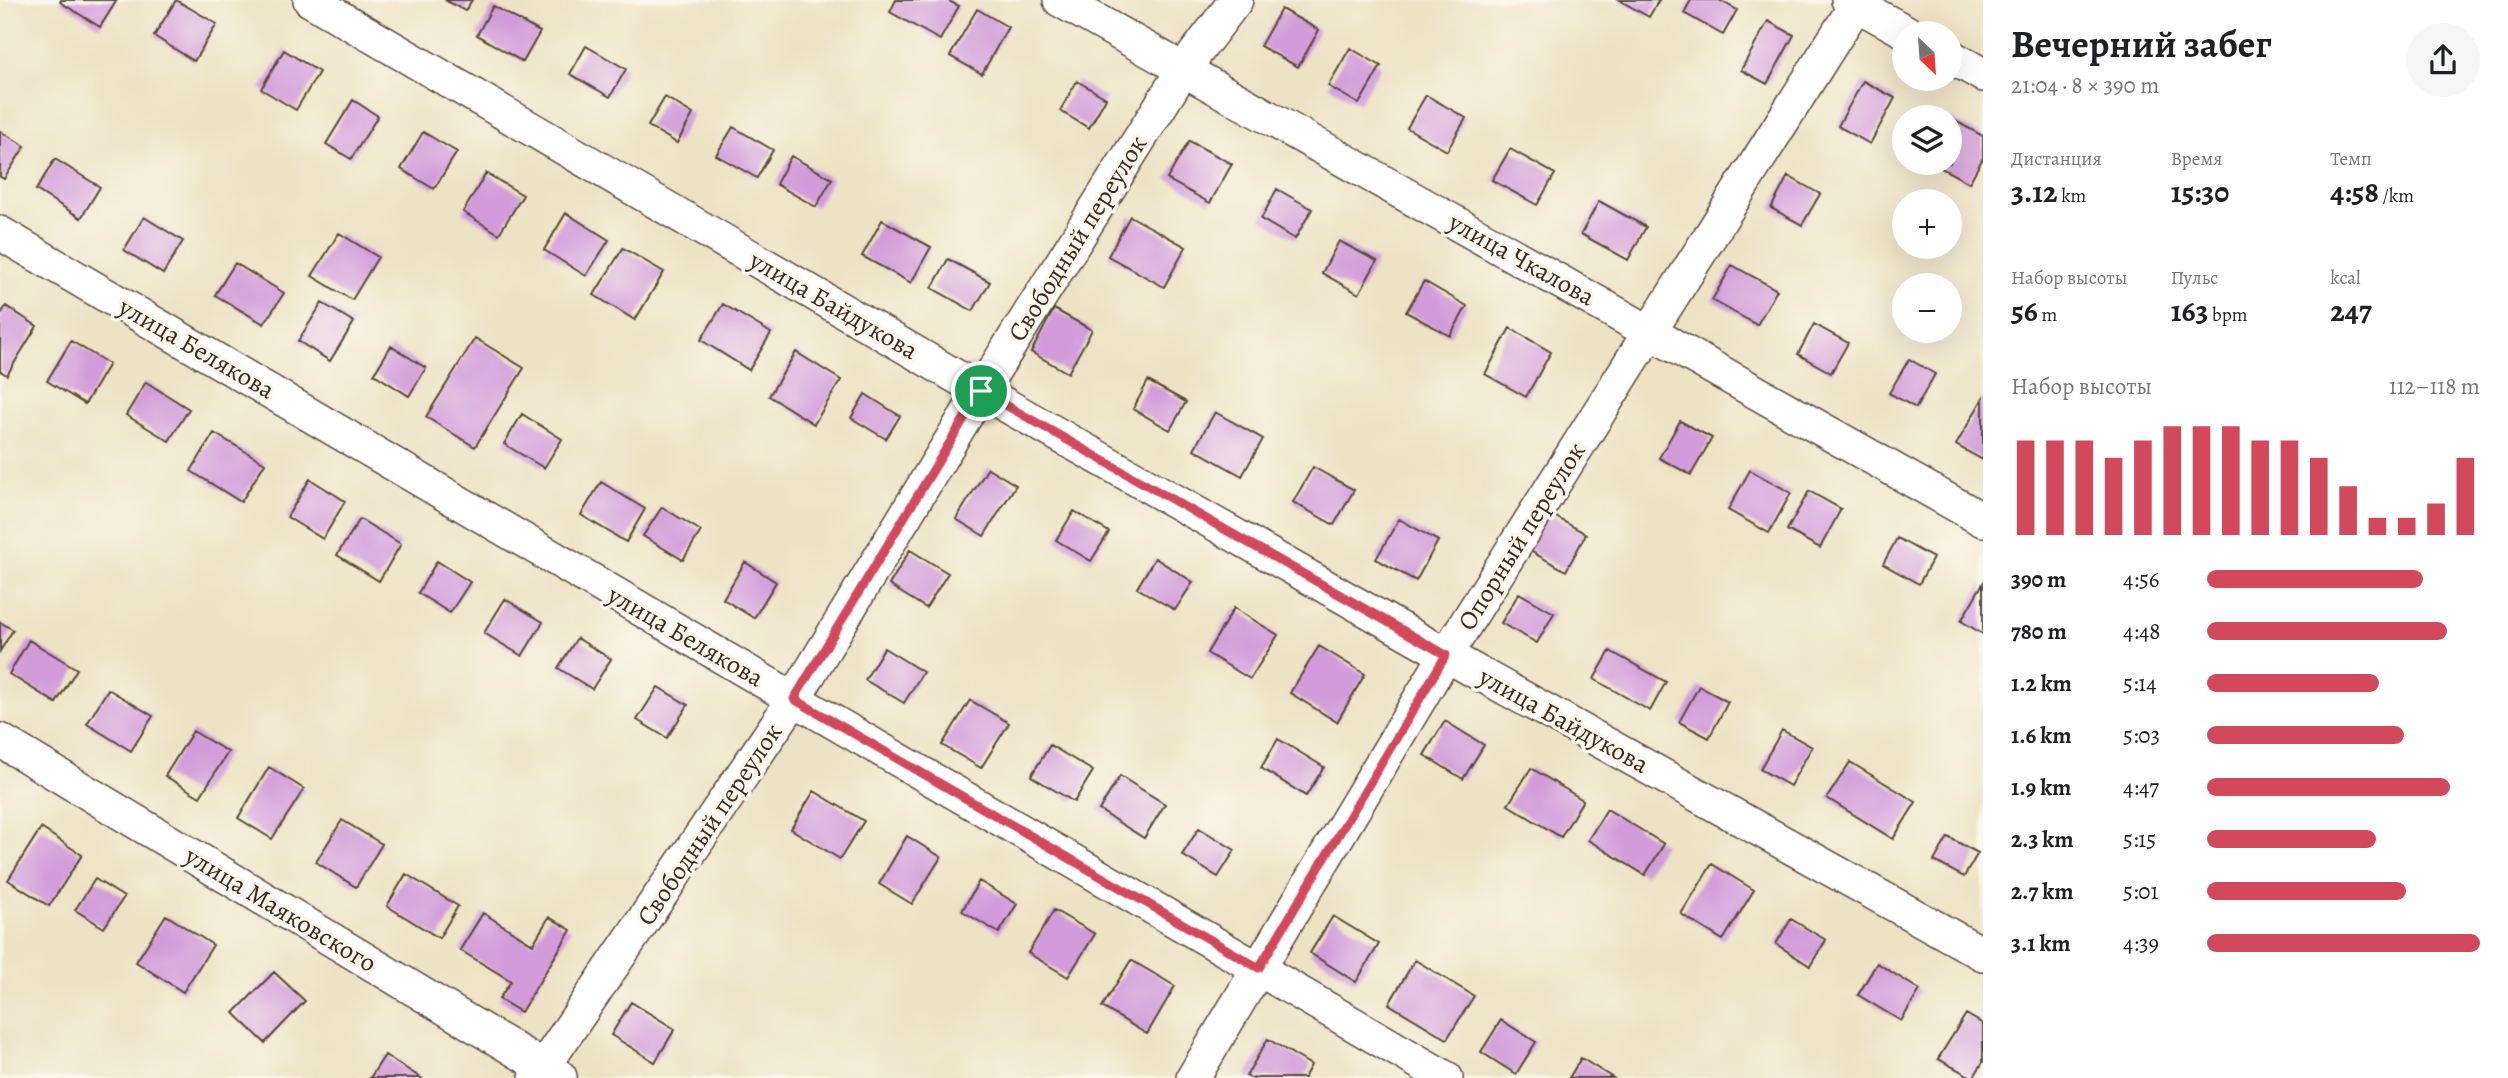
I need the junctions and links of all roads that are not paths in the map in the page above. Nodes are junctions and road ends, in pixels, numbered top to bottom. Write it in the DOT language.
graph roads {
  1 [pos="310,0"];
  2 [pos="1060,0"];
  3 [pos="1236,0"];
  4 [pos="1854,2"];
  5 [pos="1892,24"];
  6 [pos="1962,64"];
  7 [pos="1183,70"];
  8 [pos="1983,75"];
  9 [pos="0,233"];
  10 [pos="1650,330"];
  11 [pos="981,391"];
  12 [pos="1983,520"];
  13 [pos="1446,655"];
  14 [pos="794,699"];
  15 [pos="0,740"];
  16 [pos="1983,954"];
  17 [pos="1259,968"];
  18 [pos="547,1074"];
  19 [pos="1192,1078"];
  20 [pos="1446,1078"];
  1 -- 11 [label="street, улица Байдукова"];
  2 -- 7 [label="street, улица Чкалова"];
  3 -- 7 [label="street, Свободный переулок"];
  4 -- 5 [label="street"];
  4 -- 10 [label="street, Опорный переулок"];
  6 -- 8 [label="street"];
  7 -- 10 [label="street, улица Чкалова"];
  7 -- 11 [label="street, Свободный переулок"];
  9 -- 14 [label="street, улица Белякова"];
  10 -- 12 [label="street, улица Чкалова"];
  10 -- 13 [label="street, Опорный переулок"];
  11 -- 13 [label="street, улица Байдукова"];
  11 -- 14 [label="street, Свободный переулок"];
  13 -- 16 [label="street, улица Байдукова"];
  13 -- 17 [label="street, Опорный переулок"];
  14 -- 17 [label="street, улица Белякова"];
  14 -- 18 [label="street, Свободный переулок"];
  15 -- 18 [label="street, улица Маяковского"];
  17 -- 19 [label="street, Опорный переулок"];
  17 -- 20 [label="street, улица Белякова"];
}
